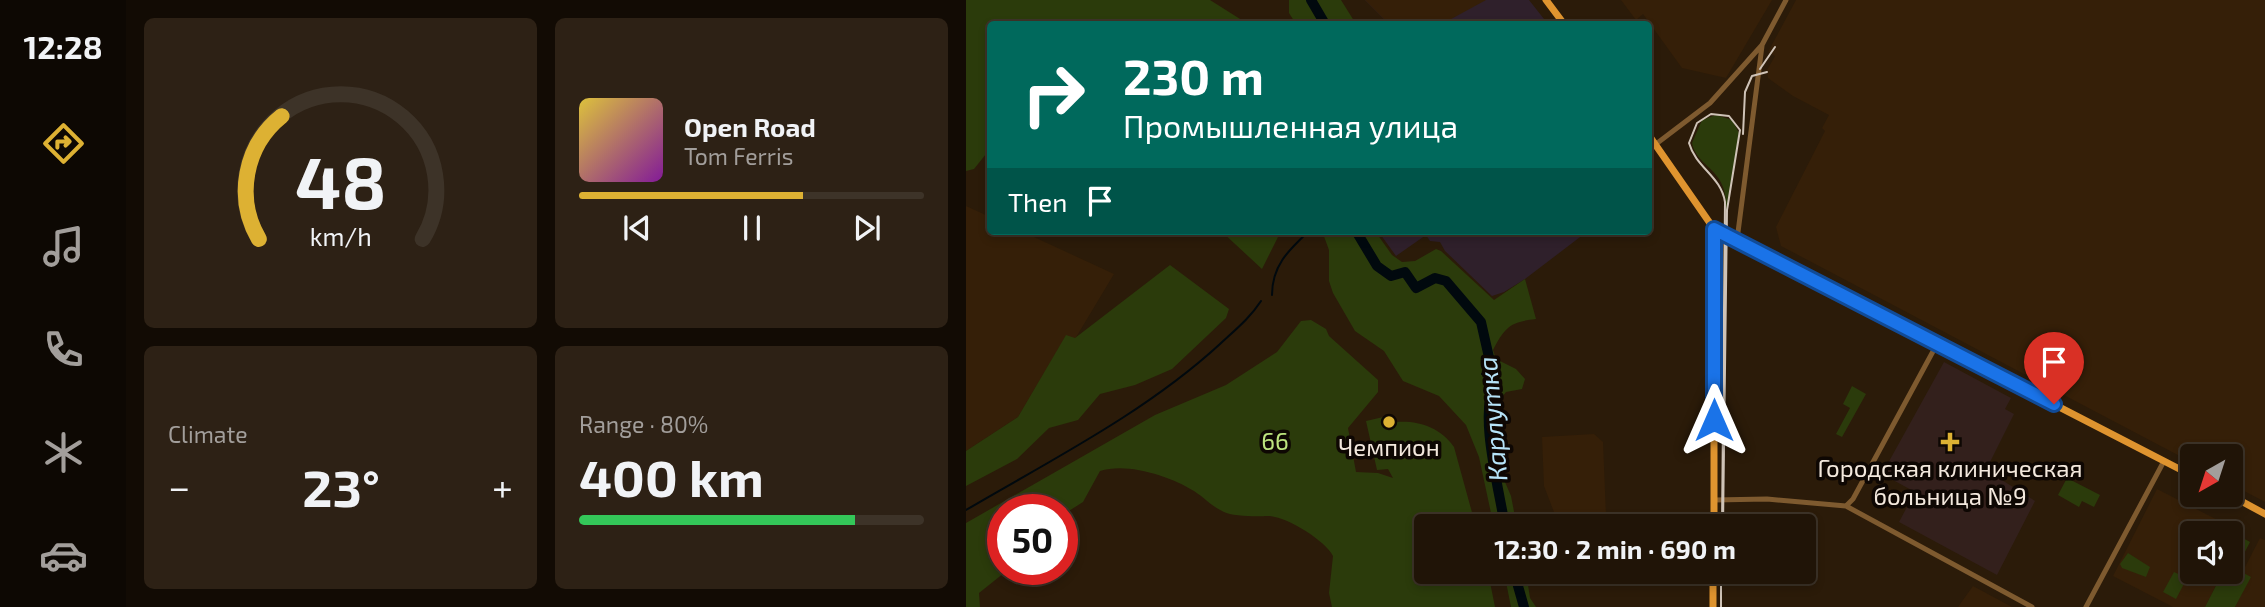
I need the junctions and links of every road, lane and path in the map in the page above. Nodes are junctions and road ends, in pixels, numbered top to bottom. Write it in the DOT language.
graph roads {
  1 [pos="1546,0"];
  2 [pos="1786,0"];
  3 [pos="1562,21"];
  4 [pos="1762,45"];
  5 [pos="1652,139"];
  6 [pos="1656,144"];
  7 [pos="1714,229"];
  8 [pos="1737,240"];
  9 [pos="1937,344"];
  10 [pos="2164,461"];
  11 [pos="2180,469"];
  12 [pos="1714,500"];
  13 [pos="2244,503"];
  14 [pos="1846,506"];
  15 [pos="1714,514"];
  16 [pos="2265,514"];
  17 [pos="1713,584"];
  18 [pos="1713,607"];
  19 [pos="2032,607"];
  20 [pos="2086,607"];
  1 -- 3 [label="main road"];
  2 -- 4 [label="street"];
  4 -- 6 [label="street"];
  4 -- 8 [label="street"];
  5 -- 6 [label="main road"];
  6 -- 7 [label="main road"];
  7 -- 8 [label="main road"];
  7 -- 12 [label="main road"];
  8 -- 9 [label="main road"];
  9 -- 10 [label="main road"];
  9 -- 14 [label="street"];
  10 -- 11 [label="main road"];
  10 -- 20 [label="street"];
  12 -- 14 [label="street"];
  12 -- 15 [label="main road"];
  13 -- 16 [label="main road"];
  14 -- 19 [label="street"];
  17 -- 18 [label="main road"];
}
